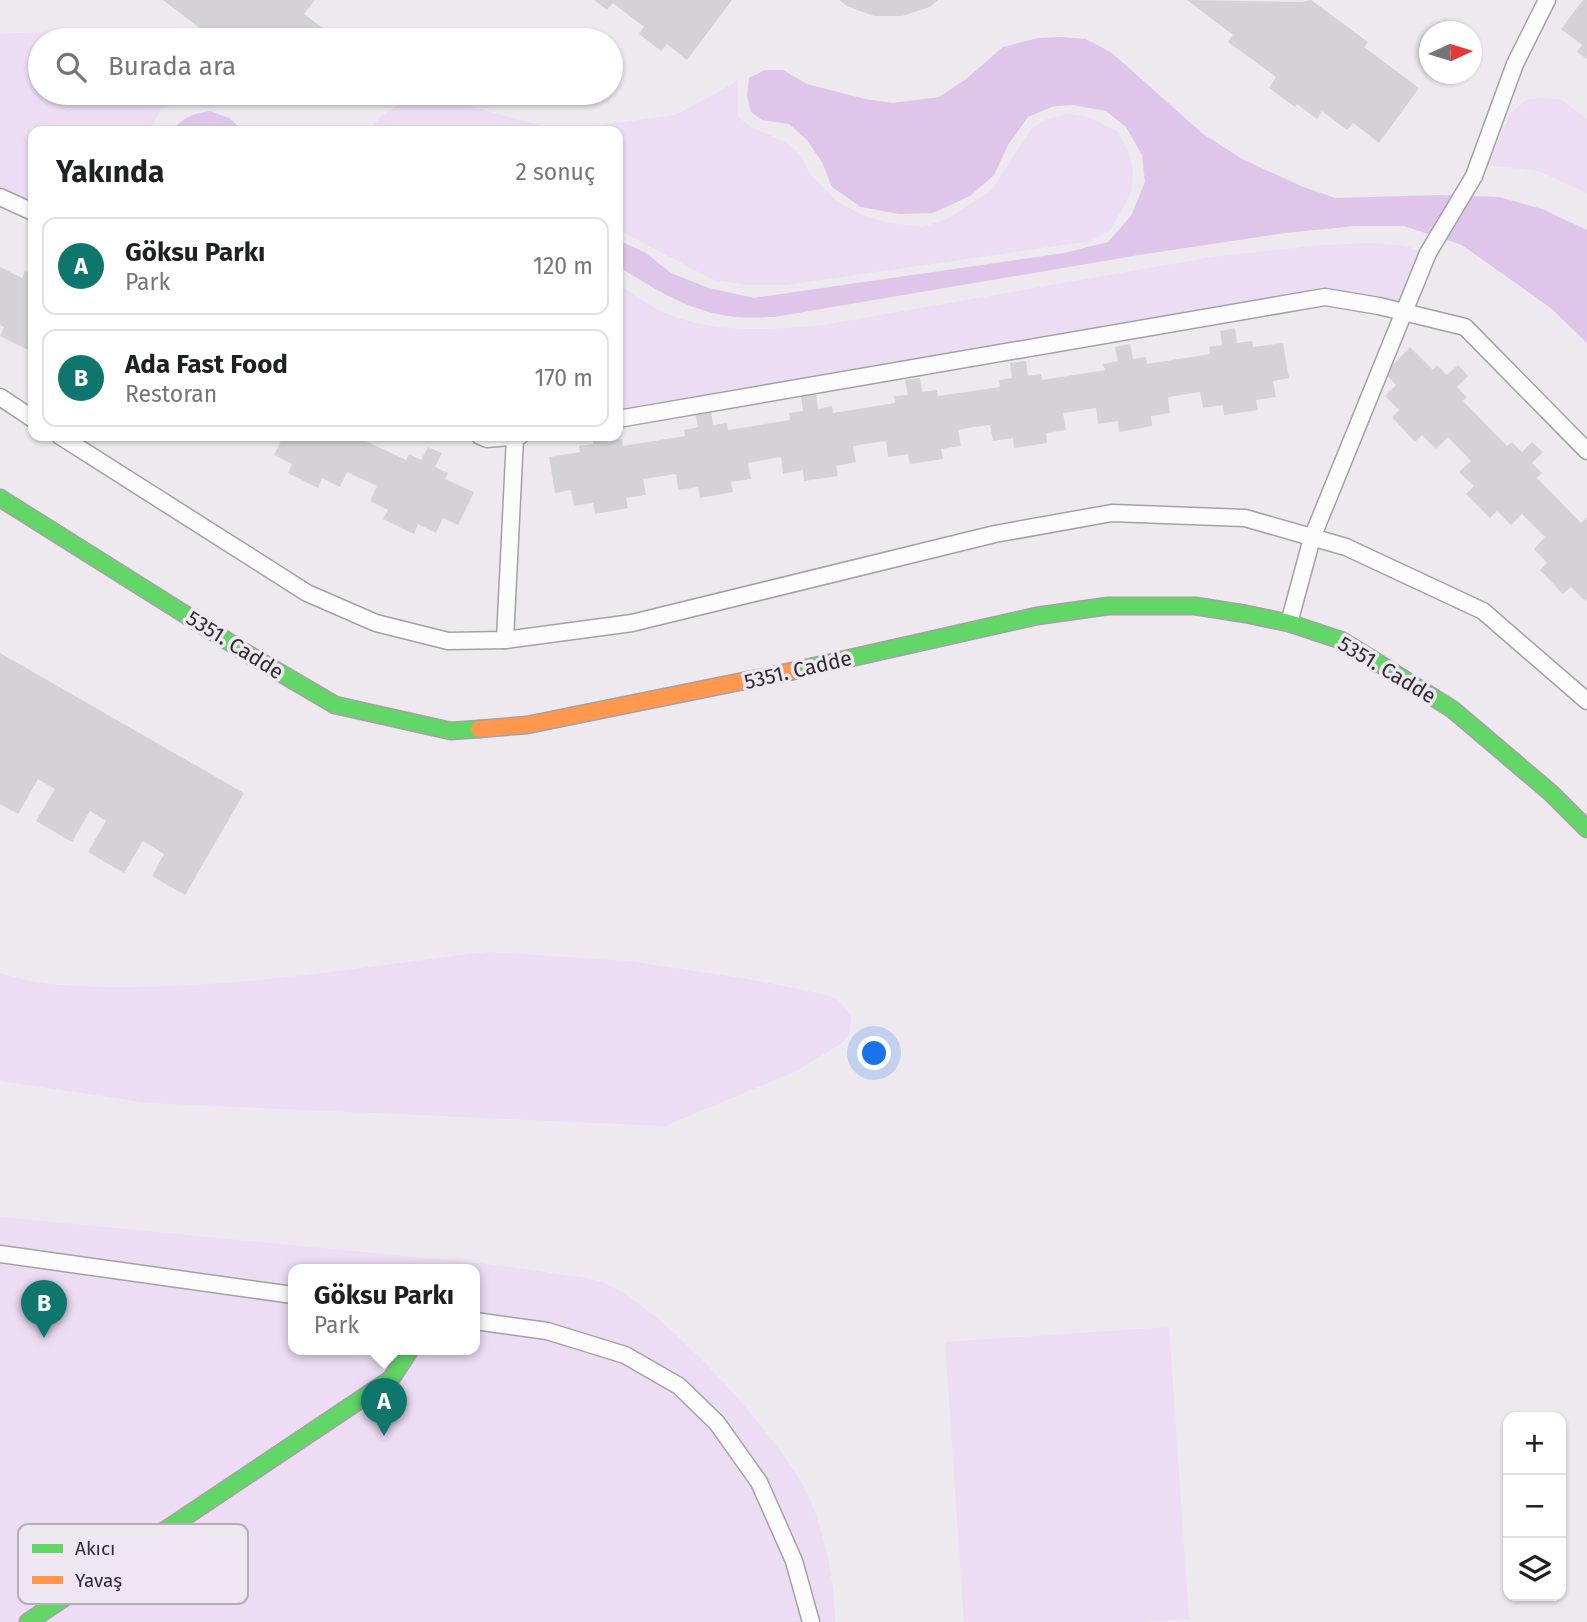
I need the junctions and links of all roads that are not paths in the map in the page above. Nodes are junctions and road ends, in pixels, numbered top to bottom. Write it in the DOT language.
graph roads {
  1 [pos="1547,0"];
  2 [pos="0,197"];
  3 [pos="28,210"];
  4 [pos="1404,312"];
  5 [pos="0,397"];
  6 [pos="28,416"];
  7 [pos="623,418"];
  8 [pos="68,441"];
  9 [pos="518,441"];
  10 [pos="1587,451"];
  11 [pos="0,498"];
  12 [pos="1312,538"];
  13 [pos="1289,623"];
  14 [pos="505,640"];
  15 [pos="1587,701"];
  16 [pos="1587,829"];
  17 [pos="0,1254"];
  18 [pos="288,1294"];
  19 [pos="480,1322"];
  20 [pos="407,1355"];
  21 [pos="174,1524"];
  22 [pos="55,1604"];
  23 [pos="28,1622"];
  24 [pos="811,1622"];
  1 -- 4 [label="lane"];
  2 -- 3 [label="lane"];
  4 -- 7 [label="lane"];
  4 -- 10 [label="lane"];
  4 -- 12 [label="lane"];
  5 -- 6 [label="lane"];
  8 -- 14 [label="lane"];
  9 -- 14 [label="lane"];
  11 -- 13 [label="street, 5351. Cadde"];
  12 -- 13 [label="lane"];
  12 -- 14 [label="lane"];
  12 -- 15 [label="lane"];
  13 -- 16 [label="street, 5351. Cadde"];
  17 -- 18 [label="lane"];
  19 -- 24 [label="lane"];
  20 -- 21 [label="street"];
  22 -- 23 [label="street"];
}
